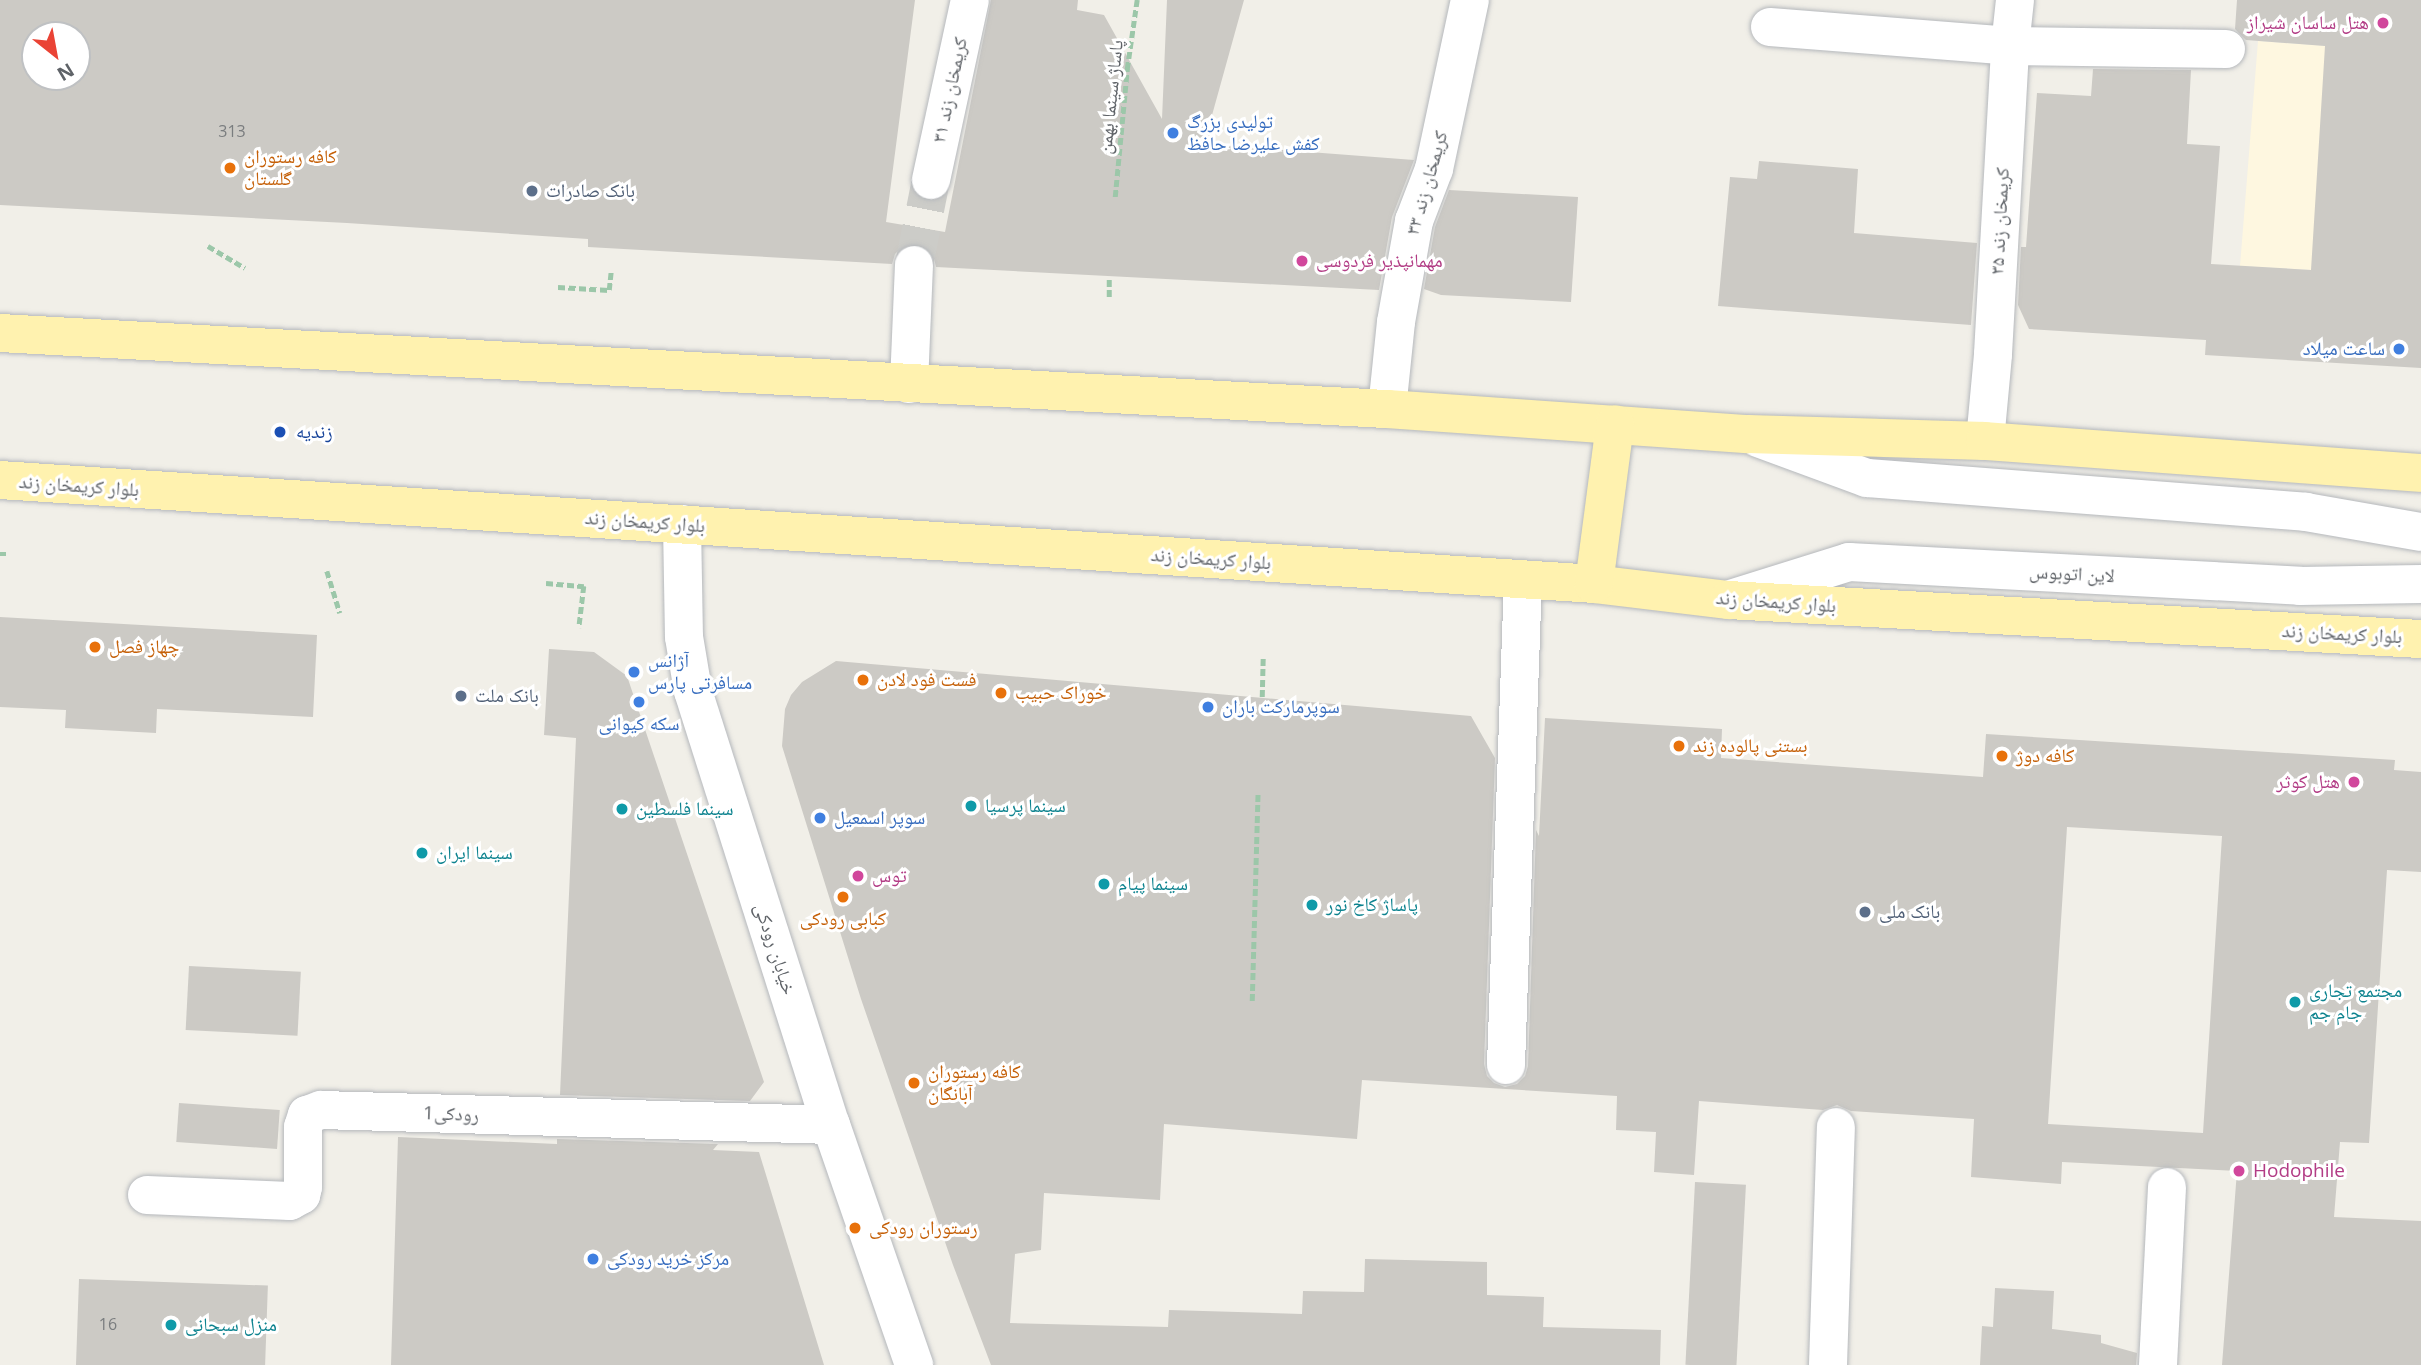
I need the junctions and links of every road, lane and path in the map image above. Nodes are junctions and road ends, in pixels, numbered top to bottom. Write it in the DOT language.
graph roads {
  1 [pos="970,0"];
  2 [pos="1137,0"];
  3 [pos="1469,0"];
  4 [pos="2015,0"];
  5 [pos="1770,27"];
  6 [pos="2010,46"];
  7 [pos="2226,48"];
  8 [pos="930,180"];
  9 [pos="1115,197"];
  10 [pos="208,246"];
  11 [pos="914,265"];
  12 [pos="245,268"];
  13 [pos="611,271"];
  14 [pos="1109,276"];
  15 [pos="558,287"];
  16 [pos="1109,297"];
  17 [pos="0,333"];
  18 [pos="909,384"];
  19 [pos="1387,409"];
  20 [pos="1615,424"];
  21 [pos="1748,434"];
  22 [pos="1984,442"];
  23 [pos="2421,473"];
  24 [pos="0,480"];
  25 [pos="682,524"];
  26 [pos="2421,532"];
  27 [pos="327,571"];
  28 [pos="1523,582"];
  29 [pos="546,583"];
  30 [pos="1594,584"];
  31 [pos="2421,584"];
  32 [pos="1728,600"];
  33 [pos="340,613"];
  34 [pos="579,628"];
  35 [pos="2421,639"];
  36 [pos="1263,656"];
  37 [pos="1262,697"];
  38 [pos="1258,792"];
  39 [pos="1252,1001"];
  40 [pos="1506,1065"];
  41 [pos="831,1125"];
  42 [pos="1836,1127"];
  43 [pos="2167,1187"];
  44 [pos="147,1195"];
  45 [pos="914,1365"];
  46 [pos="1828,1365"];
  47 [pos="2158,1365"];
  1 -- 8 [label="street, کریمخان زند ۳۱"];
  2 -- 9 [label="path, پاساژ سینما بهمن"];
  3 -- 19 [label="street, کریمخان زند ۳۳"];
  4 -- 6 [label="street, کریمخان زند ۳۵"];
  5 -- 6 [label="street"];
  6 -- 7 [label="street"];
  6 -- 22 [label="street, کریمخان زند ۳۵"];
  10 -- 12 [label="path"];
  11 -- 18 [label="street"];
  13 -- 15 [label="path"];
  14 -- 16 [label="path"];
  17 -- 18 [label="main road"];
  18 -- 19 [label="main road"];
  19 -- 20 [label="main road"];
  20 -- 21 [label="main road"];
  20 -- 30 [label="main road"];
  21 -- 22 [label="main road"];
  21 -- 26 [label="street"];
  22 -- 23 [label="main road"];
  24 -- 25 [label="main road, بلوار کریمخان زند"];
  25 -- 28 [label="main road, بلوار کریمخان زند"];
  25 -- 41 [label="street, خیابان رودکی"];
  27 -- 33 [label="path"];
  28 -- 30 [label="main road, بلوار کریمخان زند"];
  28 -- 40 [label="street"];
  29 -- 34 [label="path"];
  30 -- 32 [label="main road, بلوار کریمخان زند"];
  31 -- 32 [label="street, لاین اتوبوس"];
  32 -- 35 [label="main road, بلوار کریمخان زند"];
  36 -- 37 [label="path"];
  38 -- 39 [label="path"];
  41 -- 44 [label="street, 1رودکی"];
  41 -- 45 [label="street, خیابان رودکی"];
  42 -- 46 [label="street"];
  43 -- 47 [label="street"];
}
